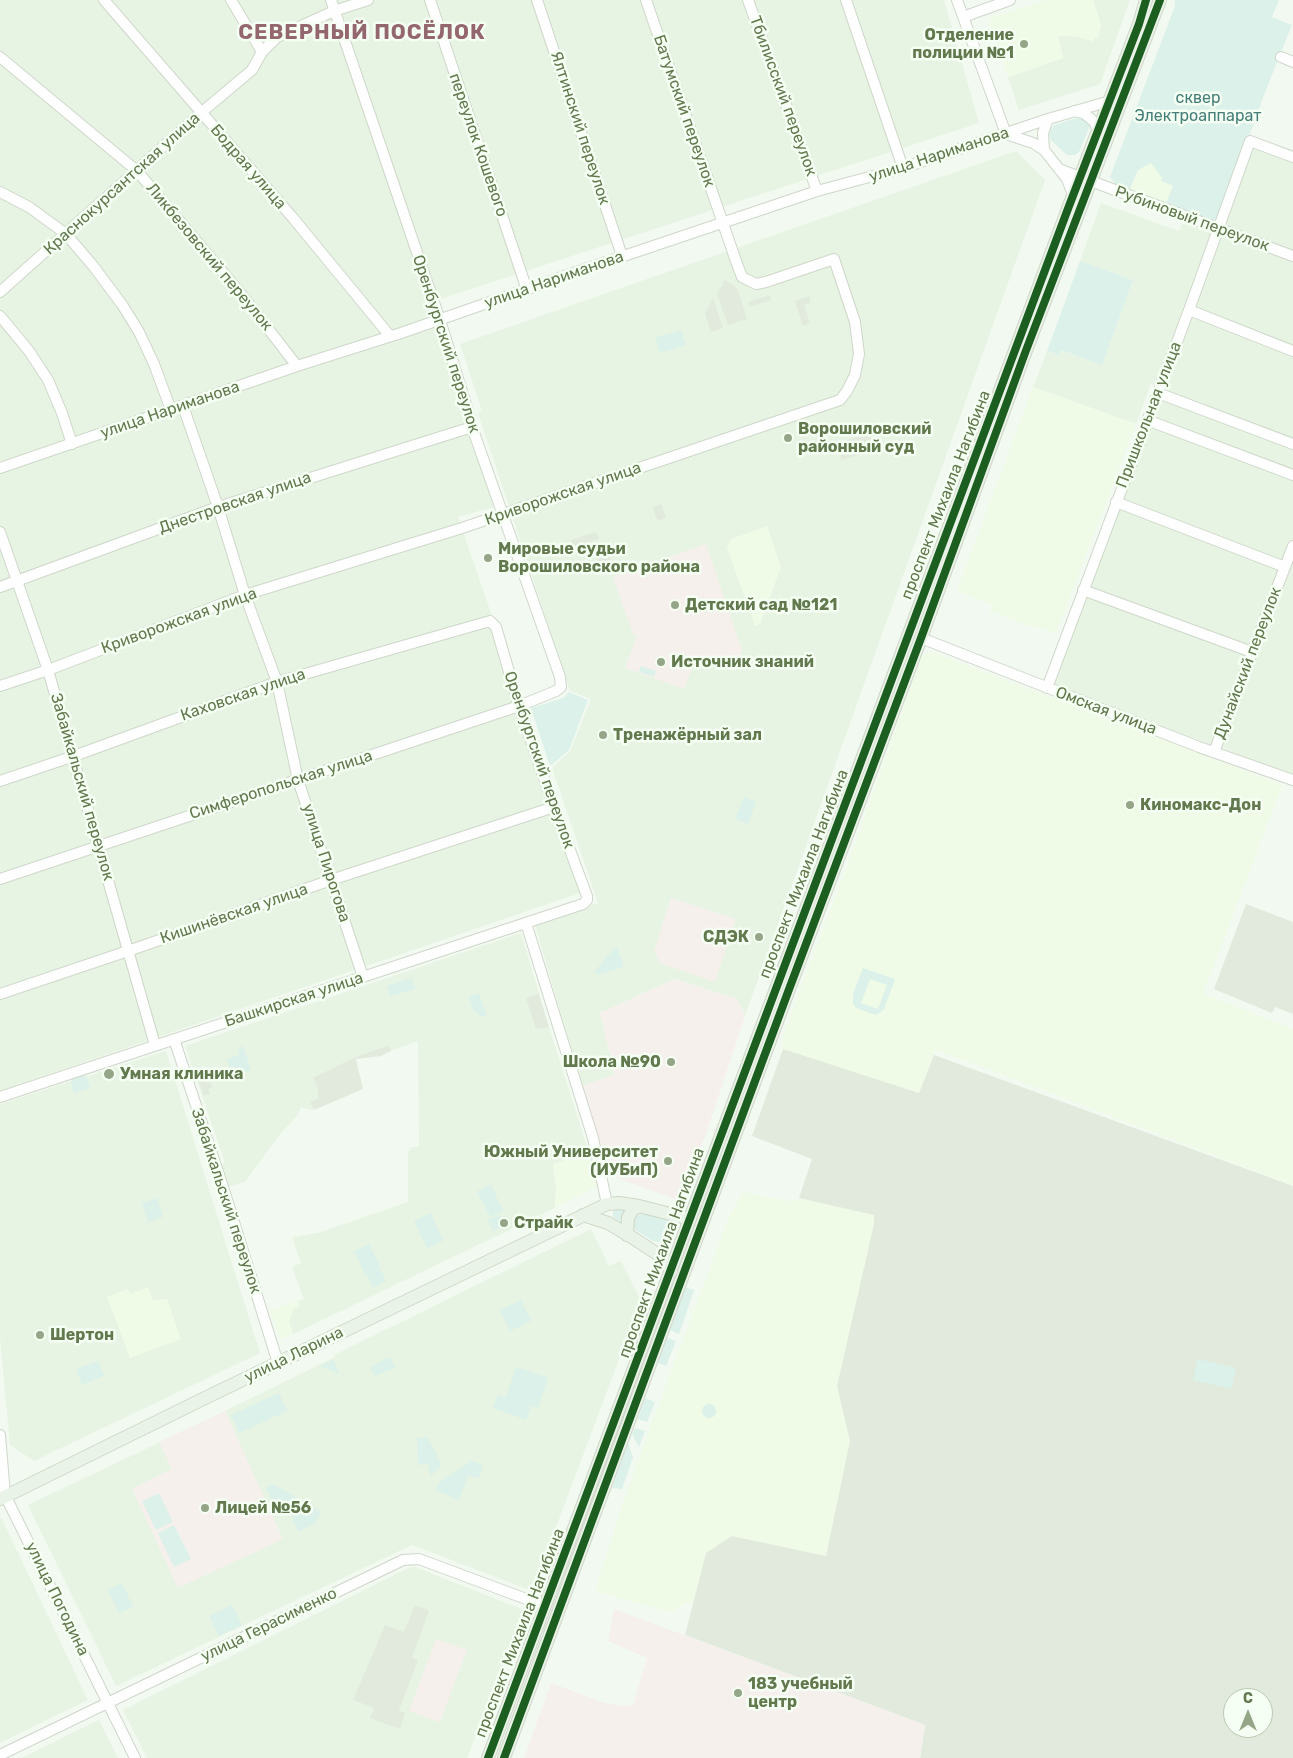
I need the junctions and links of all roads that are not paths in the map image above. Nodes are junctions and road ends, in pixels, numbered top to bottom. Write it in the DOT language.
graph roads {
  1 [pos="104,0"];
  2 [pos="231,0"];
  3 [pos="331,0"];
  4 [pos="368,0"];
  5 [pos="430,0"];
  6 [pos="537,0"];
  7 [pos="646,0"];
  8 [pos="748,0"];
  9 [pos="846,0"];
  10 [pos="957,0"];
  11 [pos="1010,0"];
  12 [pos="1146,0"];
  13 [pos="1160,0"];
  14 [pos="334,11"];
  15 [pos="963,17"];
  16 [pos="262,52"];
  17 [pos="0,57"];
  18 [pos="1281,57"];
  19 [pos="1293,62"];
  20 [pos="1110,101"];
  21 [pos="1074,111"];
  22 [pos="202,112"];
  23 [pos="1048,119"];
  24 [pos="1098,132"];
  25 [pos="1006,134"];
  26 [pos="1044,150"];
  27 [pos="1100,157"];
  28 [pos="1293,158"];
  29 [pos="903,168"];
  30 [pos="1061,170"];
  31 [pos="136,171"];
  32 [pos="1085,176"];
  33 [pos="817,191"];
  34 [pos="0,192"];
  35 [pos="1073,195"];
  36 [pos="723,223"];
  37 [pos="1219,228"];
  38 [pos="66,234"];
  39 [pos="622,256"];
  40 [pos="1293,256"];
  41 [pos="527,290"];
  42 [pos="0,292"];
  43 [pos="1189,310"];
  44 [pos="0,316"];
  45 [pos="440,320"];
  46 [pos="390,336"];
  47 [pos="1293,351"];
  48 [pos="297,366"];
  49 [pos="1158,393"];
  50 [pos="183,406"];
  51 [pos="171,410"];
  52 [pos="1147,420"];
  53 [pos="472,427"];
  54 [pos="72,444"];
  55 [pos="1293,444"];
  56 [pos="0,468"];
  57 [pos="1293,475"];
  58 [pos="1116,502"];
  59 [pos="218,507"];
  60 [pos="502,514"];
  61 [pos="0,532"];
  62 [pos="1293,546"];
  63 [pos="1285,567"];
  64 [pos="17,581"];
  65 [pos="0,587"];
  66 [pos="1083,590"];
  67 [pos="245,595"];
  68 [pos="490,621"];
  69 [pos="921,638"];
  70 [pos="1252,652"];
  71 [pos="48,670"];
  72 [pos="277,682"];
  73 [pos="0,686"];
  74 [pos="561,687"];
  75 [pos="1047,688"];
  76 [pos="519,706"];
  77 [pos="1214,752"];
  78 [pos="74,756"];
  79 [pos="298,780"];
  80 [pos="1293,780"];
  81 [pos="0,781"];
  82 [pos="554,807"];
  83 [pos="99,846"];
  84 [pos="0,879"];
  85 [pos="331,880"];
  86 [pos="587,900"];
  87 [pos="526,923"];
  88 [pos="128,952"];
  89 [pos="364,977"];
  90 [pos="0,994"];
  91 [pos="174,1039"];
  92 [pos="155,1045"];
  93 [pos="0,1097"];
  94 [pos="607,1204"];
  95 [pos="638,1206"];
  96 [pos="584,1215"];
  97 [pos="690,1219"];
  98 [pos="608,1223"];
  99 [pos="627,1234"];
  100 [pos="697,1234"];
  101 [pos="690,1255"];
  102 [pos="662,1257"];
  103 [pos="676,1257"];
  104 [pos="671,1270"];
  105 [pos="278,1363"];
  106 [pos="0,1434"];
  107 [pos="2,1497"];
  108 [pos="545,1606"];
  109 [pos="109,1703"];
  110 [pos="0,1755"];
  111 [pos="135,1758"];
  112 [pos="488,1758"];
  113 [pos="504,1758"];
  1 -- 22 [label="street, Бодрая улица"];
  2 -- 16 [label="street"];
  3 -- 14 [label="street, Оренбургский переулок"];
  4 -- 14 [label="street, Краснокурсантская улица"];
  5 -- 41 [label="street, переулок Кошевого"];
  6 -- 39 [label="street, Ялтинский переулок"];
  7 -- 36 [label="street, Батумский переулок"];
  8 -- 33 [label="street, Тбилисский переулок"];
  9 -- 29 [label="street"];
  10 -- 15 [label="street"];
  11 -- 15 [label="street"];
  12 -- 20 [label="main road, проспект Михаила Нагибина"];
  13 -- 27 [label="main road, проспект Михаила Нагибина"];
  14 -- 16 [label="street, Краснокурсантская улица"];
  14 -- 45 [label="street, Оренбургский переулок"];
  15 -- 25 [label="street"];
  16 -- 22 [label="street, Краснокурсантская улица"];
  17 -- 31 [label="street, Ликбезовский переулок"];
  18 -- 19 [label="street"];
  20 -- 21 [label="street, улица Нариманова"];
  20 -- 24 [label="main road, проспект Михаила Нагибина"];
  21 -- 23 [label="street, улица Нариманова"];
  21 -- 24 [label="street"];
  22 -- 31 [label="street, Краснокурсантская улица"];
  22 -- 46 [label="street, Бодрая улица"];
  23 -- 25 [label="street, улица Нариманова"];
  23 -- 26 [label="street"];
  24 -- 27 [label="street"];
  24 -- 32 [label="main road, проспект Михаила Нагибина"];
  25 -- 26 [label="street"];
  25 -- 29 [label="street, улица Нариманова"];
  26 -- 30 [label="street"];
  27 -- 32 [label="main road, проспект Михаила Нагибина"];
  28 -- 37 [label="street, Пришкольная улица"];
  29 -- 33 [label="street, улица Нариманова"];
  30 -- 32 [label="street"];
  30 -- 35 [label="street"];
  31 -- 38 [label="street, Краснокурсантская улица"];
  31 -- 48 [label="street, Ликбезовский переулок"];
  32 -- 35 [label="main road, проспект Михаила Нагибина"];
  32 -- 37 [label="street, Рубиновый переулок"];
  32 -- 69 [label="main road, проспект Михаила Нагибина"];
  33 -- 36 [label="street, улица Нариманова"];
  34 -- 38 [label="street"];
  35 -- 97 [label="main road, проспект Михаила Нагибина"];
  36 -- 39 [label="street, улица Нариманова"];
  36 -- 60 [label="street, Криворожская улица"];
  37 -- 40 [label="street, Рубиновый переулок"];
  37 -- 43 [label="street, Пришкольная улица"];
  38 -- 42 [label="street, Краснокурсантская улица"];
  38 -- 51 [label="street"];
  39 -- 41 [label="street, улица Нариманова"];
  41 -- 45 [label="street, улица Нариманова"];
  43 -- 47 [label="street"];
  43 -- 49 [label="street, Пришкольная улица"];
  44 -- 54 [label="street"];
  45 -- 46 [label="street, улица Нариманова"];
  45 -- 53 [label="street, Оренбургский переулок"];
  46 -- 48 [label="street, улица Нариманова"];
  48 -- 50 [label="street, улица Нариманова"];
  49 -- 52 [label="street, Пришкольная улица"];
  49 -- 55 [label="street"];
  50 -- 51 [label="street, улица Нариманова"];
  50 -- 59 [label="street, улица Пирогова"];
  51 -- 54 [label="street, улица Нариманова"];
  52 -- 57 [label="street"];
  52 -- 58 [label="street, Пришкольная улица"];
  53 -- 59 [label="street, Днестровская улица"];
  53 -- 60 [label="street, Оренбургский переулок"];
  54 -- 56 [label="street, улица Нариманова"];
  58 -- 63 [label="street"];
  58 -- 66 [label="street, Пришкольная улица"];
  59 -- 64 [label="street, Днестровская улица"];
  59 -- 67 [label="street, улица Пирогова"];
  60 -- 67 [label="street, Криворожская улица"];
  60 -- 74 [label="street, Оренбургский переулок"];
  61 -- 64 [label="street, Забайкальский переулок"];
  62 -- 63 [label="street, Дунайский переулок"];
  63 -- 70 [label="street, Дунайский переулок"];
  64 -- 65 [label="street, Днестровская улица"];
  64 -- 71 [label="street, Забайкальский переулок"];
  66 -- 70 [label="street"];
  66 -- 75 [label="street, Пришкольная улица"];
  67 -- 71 [label="street, Криворожская улица"];
  67 -- 72 [label="street, улица Пирогова"];
  68 -- 72 [label="street, Каховская улица"];
  68 -- 76 [label="street, Оренбургский переулок"];
  69 -- 75 [label="street, Омская улица"];
  69 -- 100 [label="main road, проспект Михаила Нагибина"];
  70 -- 77 [label="street, Дунайский переулок"];
  71 -- 73 [label="street, Криворожская улица"];
  71 -- 78 [label="street, Забайкальский переулок"];
  72 -- 78 [label="street, Каховская улица"];
  72 -- 79 [label="street, улица Пирогова"];
  74 -- 76 [label="street, Симферопольская улица"];
  75 -- 77 [label="street, Омская улица"];
  76 -- 79 [label="street, Симферопольская улица"];
  76 -- 82 [label="street, Оренбургский переулок"];
  77 -- 80 [label="street, Омская улица"];
  78 -- 81 [label="street, Каховская улица"];
  78 -- 83 [label="street, Забайкальский переулок"];
  79 -- 83 [label="street, Симферопольская улица"];
  79 -- 85 [label="street, улица Пирогова"];
  82 -- 85 [label="street, Кишинёвская улица"];
  82 -- 86 [label="street, Оренбургский переулок"];
  83 -- 84 [label="street, Симферопольская улица"];
  83 -- 88 [label="street, Забайкальский переулок"];
  85 -- 88 [label="street, Кишинёвская улица"];
  85 -- 89 [label="street, улица Пирогова"];
  86 -- 87 [label="street, Башкирская улица"];
  87 -- 89 [label="street, Башкирская улица"];
  87 -- 94 [label="street"];
  88 -- 90 [label="street, Кишинёвская улица"];
  88 -- 92 [label="street, Забайкальский переулок"];
  89 -- 91 [label="street, Башкирская улица"];
  91 -- 92 [label="street, Башкирская улица"];
  91 -- 105 [label="street, Забайкальский переулок"];
  92 -- 93 [label="street, Башкирская улица"];
  94 -- 95 [label="main road"];
  94 -- 96 [label="main road, улица Ларина"];
  94 -- 98 [label="main road"];
  95 -- 97 [label="main road"];
  95 -- 99 [label="main road"];
  96 -- 98 [label="main road"];
  96 -- 105 [label="main road, улица Ларина"];
  97 -- 100 [label="main road, проспект Михаила Нагибина"];
  97 -- 103 [label="main road, проспект Михаила Нагибина"];
  98 -- 99 [label="main road"];
  99 -- 102 [label="main road"];
  100 -- 101 [label="main road, проспект Михаила Нагибина"];
  101 -- 103 [label="main road, проспект Михаила Нагибина"];
  101 -- 113 [label="main road, проспект Михаила Нагибина"];
  102 -- 103 [label="main road"];
  102 -- 104 [label="main road"];
  103 -- 104 [label="main road, проспект Михаила Нагибина"];
  104 -- 108 [label="main road, проспект Михаила Нагибина"];
  105 -- 107 [label="main road, улица Ларина"];
  106 -- 107 [label="street, улица Погодина"];
  107 -- 109 [label="street, улица Погодина"];
  108 -- 109 [label="street, улица Герасименко"];
  108 -- 112 [label="main road, проспект Михаила Нагибина"];
  109 -- 110 [label="street, улица Герасименко"];
  109 -- 111 [label="street, улица Погодина"];
}
